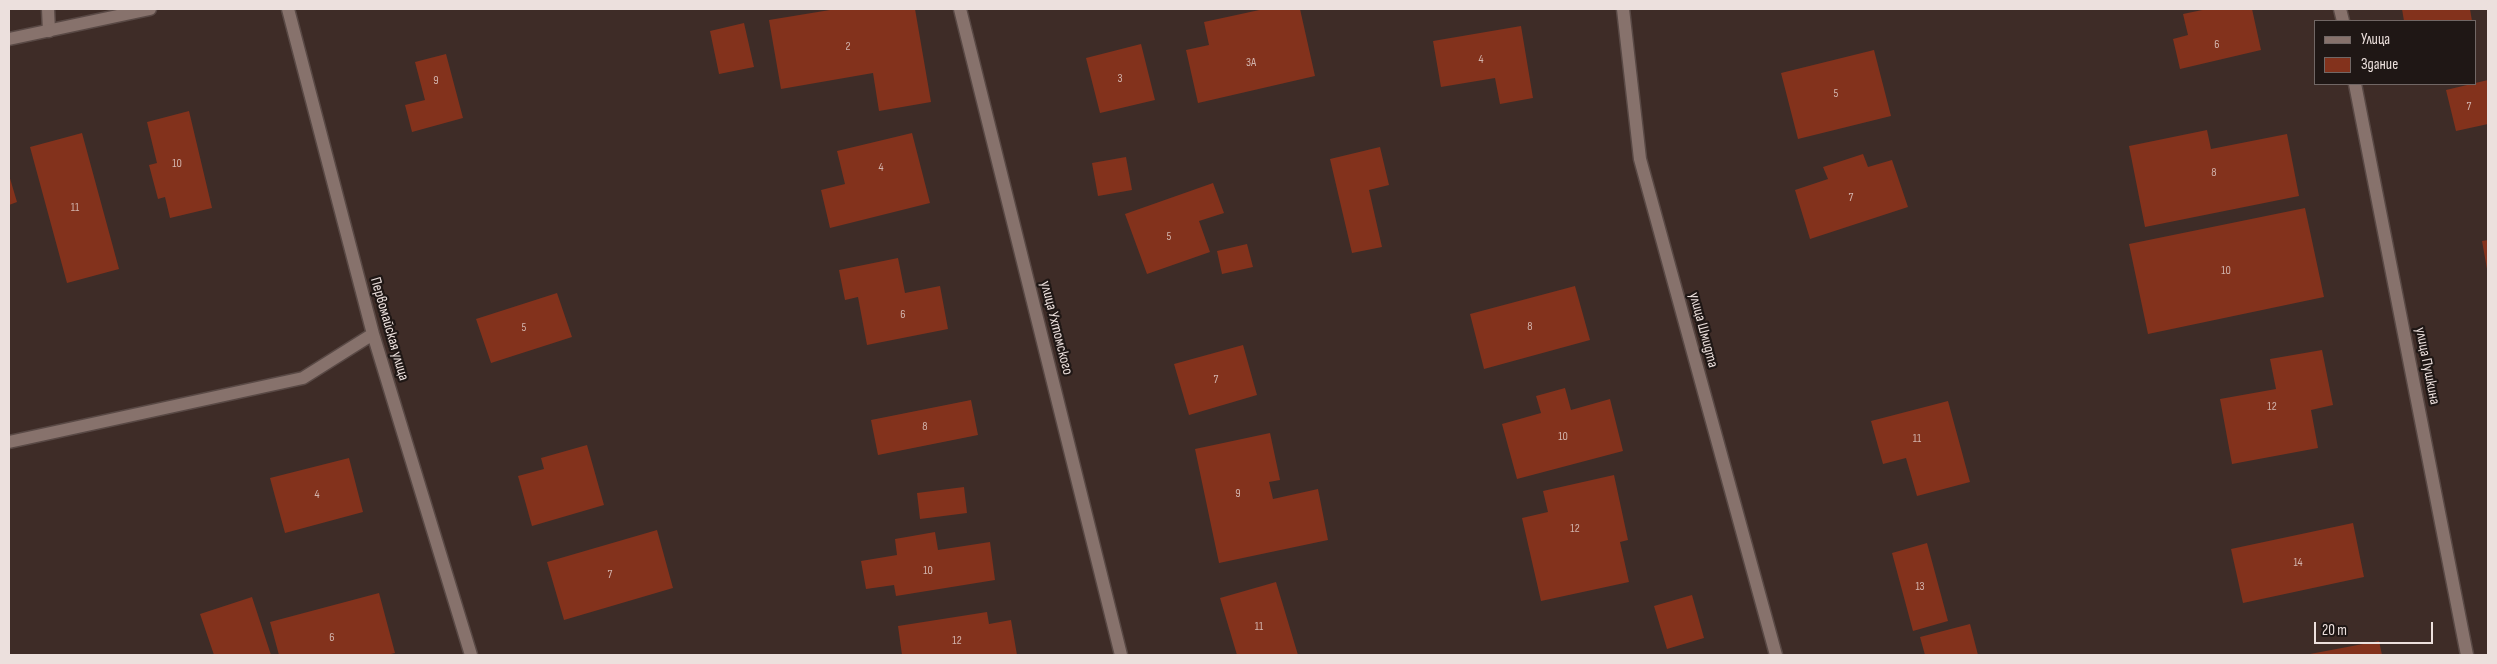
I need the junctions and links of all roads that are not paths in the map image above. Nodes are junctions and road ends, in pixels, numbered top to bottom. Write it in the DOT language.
graph roads {
  1 [pos="48,9"];
  2 [pos="150,9"];
  3 [pos="288,9"];
  4 [pos="960,9"];
  5 [pos="1623,9"];
  6 [pos="49,31"];
  7 [pos="9,40"];
  8 [pos="2355,85"];
  9 [pos="373,334"];
  10 [pos="9,442"];
  11 [pos="471,655"];
  12 [pos="1121,655"];
  13 [pos="1776,655"];
  14 [pos="2467,655"];
  1 -- 6 [label="street"];
  2 -- 6 [label="street"];
  3 -- 9 [label="street, Первомайская улица"];
  4 -- 12 [label="street, улица Ухтомского"];
  5 -- 13 [label="street, улица Шмидта"];
  6 -- 7 [label="street"];
  8 -- 14 [label="street, улица Пушкина"];
  9 -- 10 [label="street"];
  9 -- 11 [label="street, Первомайская улица"];
}
